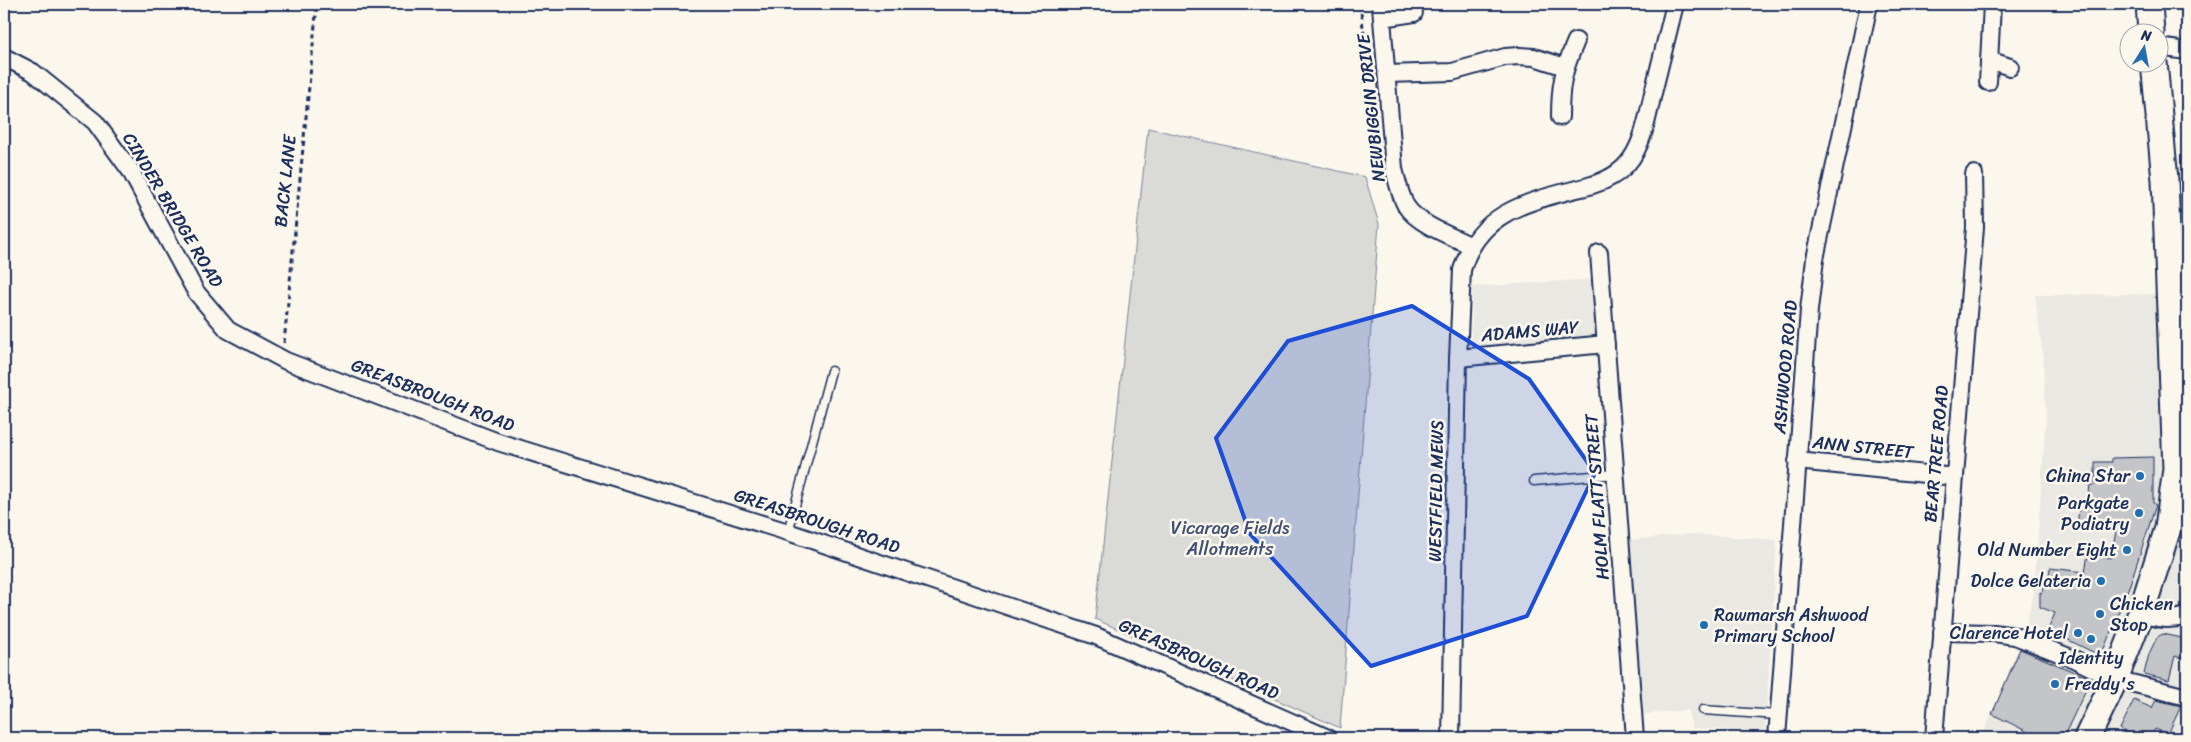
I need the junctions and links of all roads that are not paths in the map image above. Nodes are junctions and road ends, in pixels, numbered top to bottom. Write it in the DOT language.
graph roads {
  1 [pos="1675,4"];
  2 [pos="1869,4"];
  3 [pos="1992,4"];
  4 [pos="2149,4"];
  5 [pos="1414,13"];
  6 [pos="2150,22"];
  7 [pos="1576,41"];
  8 [pos="2168,48"];
  9 [pos="2187,51"];
  10 [pos="4,57"];
  11 [pos="1989,60"];
  12 [pos="1565,66"];
  13 [pos="2010,67"];
  14 [pos="2155,72"];
  15 [pos="1387,74"];
  16 [pos="1988,82"];
  17 [pos="1560,117"];
  18 [pos="1974,174"];
  19 [pos="1472,246"];
  20 [pos="1599,253"];
  21 [pos="1606,344"];
  22 [pos="1458,358"];
  23 [pos="286,361"];
  24 [pos="831,371"];
  25 [pos="1797,461"];
  26 [pos="1616,474"];
  27 [pos="1955,477"];
  28 [pos="1534,481"];
  29 [pos="788,532"];
  30 [pos="2144,605"];
  31 [pos="2187,616"];
  32 [pos="1942,632"];
  33 [pos="2114,679"];
  34 [pos="2187,697"];
  35 [pos="1703,710"];
  36 [pos="1778,715"];
  37 [pos="1325,737"];
  38 [pos="1451,738"];
  39 [pos="1635,738"];
  40 [pos="1777,738"];
  41 [pos="1934,738"];
  42 [pos="2087,738"];
  1 -- 19 [label="street, WESTFIELD MEWS"];
  2 -- 25 [label="street, ASHWOOD ROAD"];
  3 -- 11 [label="street"];
  4 -- 6 [label="main road"];
  5 -- 15 [label="street, NEWBIGGIN DRIVE"];
  7 -- 12 [label="street"];
  8 -- 9 [label="street"];
  10 -- 23 [label="street, CINDER BRIDGE ROAD"];
  11 -- 13 [label="street"];
  11 -- 16 [label="street"];
  12 -- 15 [label="street"];
  12 -- 17 [label="street"];
  14 -- 30 [label="main road"];
  15 -- 19 [label="street, NEWBIGGIN DRIVE"];
  18 -- 27 [label="street, BEAR TREE ROAD"];
  19 -- 22 [label="street, WESTFIELD MEWS"];
  20 -- 21 [label="street, HOLM FLATT STREET"];
  21 -- 22 [label="street, ADAMS WAY"];
  21 -- 26 [label="street, HOLM FLATT STREET"];
  22 -- 38 [label="street, WESTFIELD MEWS"];
  23 -- 29 [label="street, GREASBROUGH ROAD"];
  24 -- 29 [label="lane"];
  25 -- 27 [label="street, ANN STREET"];
  25 -- 36 [label="street, ASHWOOD ROAD"];
  26 -- 28 [label="lane"];
  26 -- 39 [label="street, HOLM FLATT STREET"];
  27 -- 32 [label="street, BEAR TREE ROAD"];
  29 -- 37 [label="street, GREASBROUGH ROAD"];
  30 -- 31 [label="street"];
  30 -- 33 [label="main road"];
  32 -- 33 [label="street"];
  32 -- 41 [label="street, BEAR TREE ROAD"];
  33 -- 34 [label="street"];
  33 -- 42 [label="main road"];
  35 -- 36 [label="lane"];
  36 -- 40 [label="street, ASHWOOD ROAD"];
}
